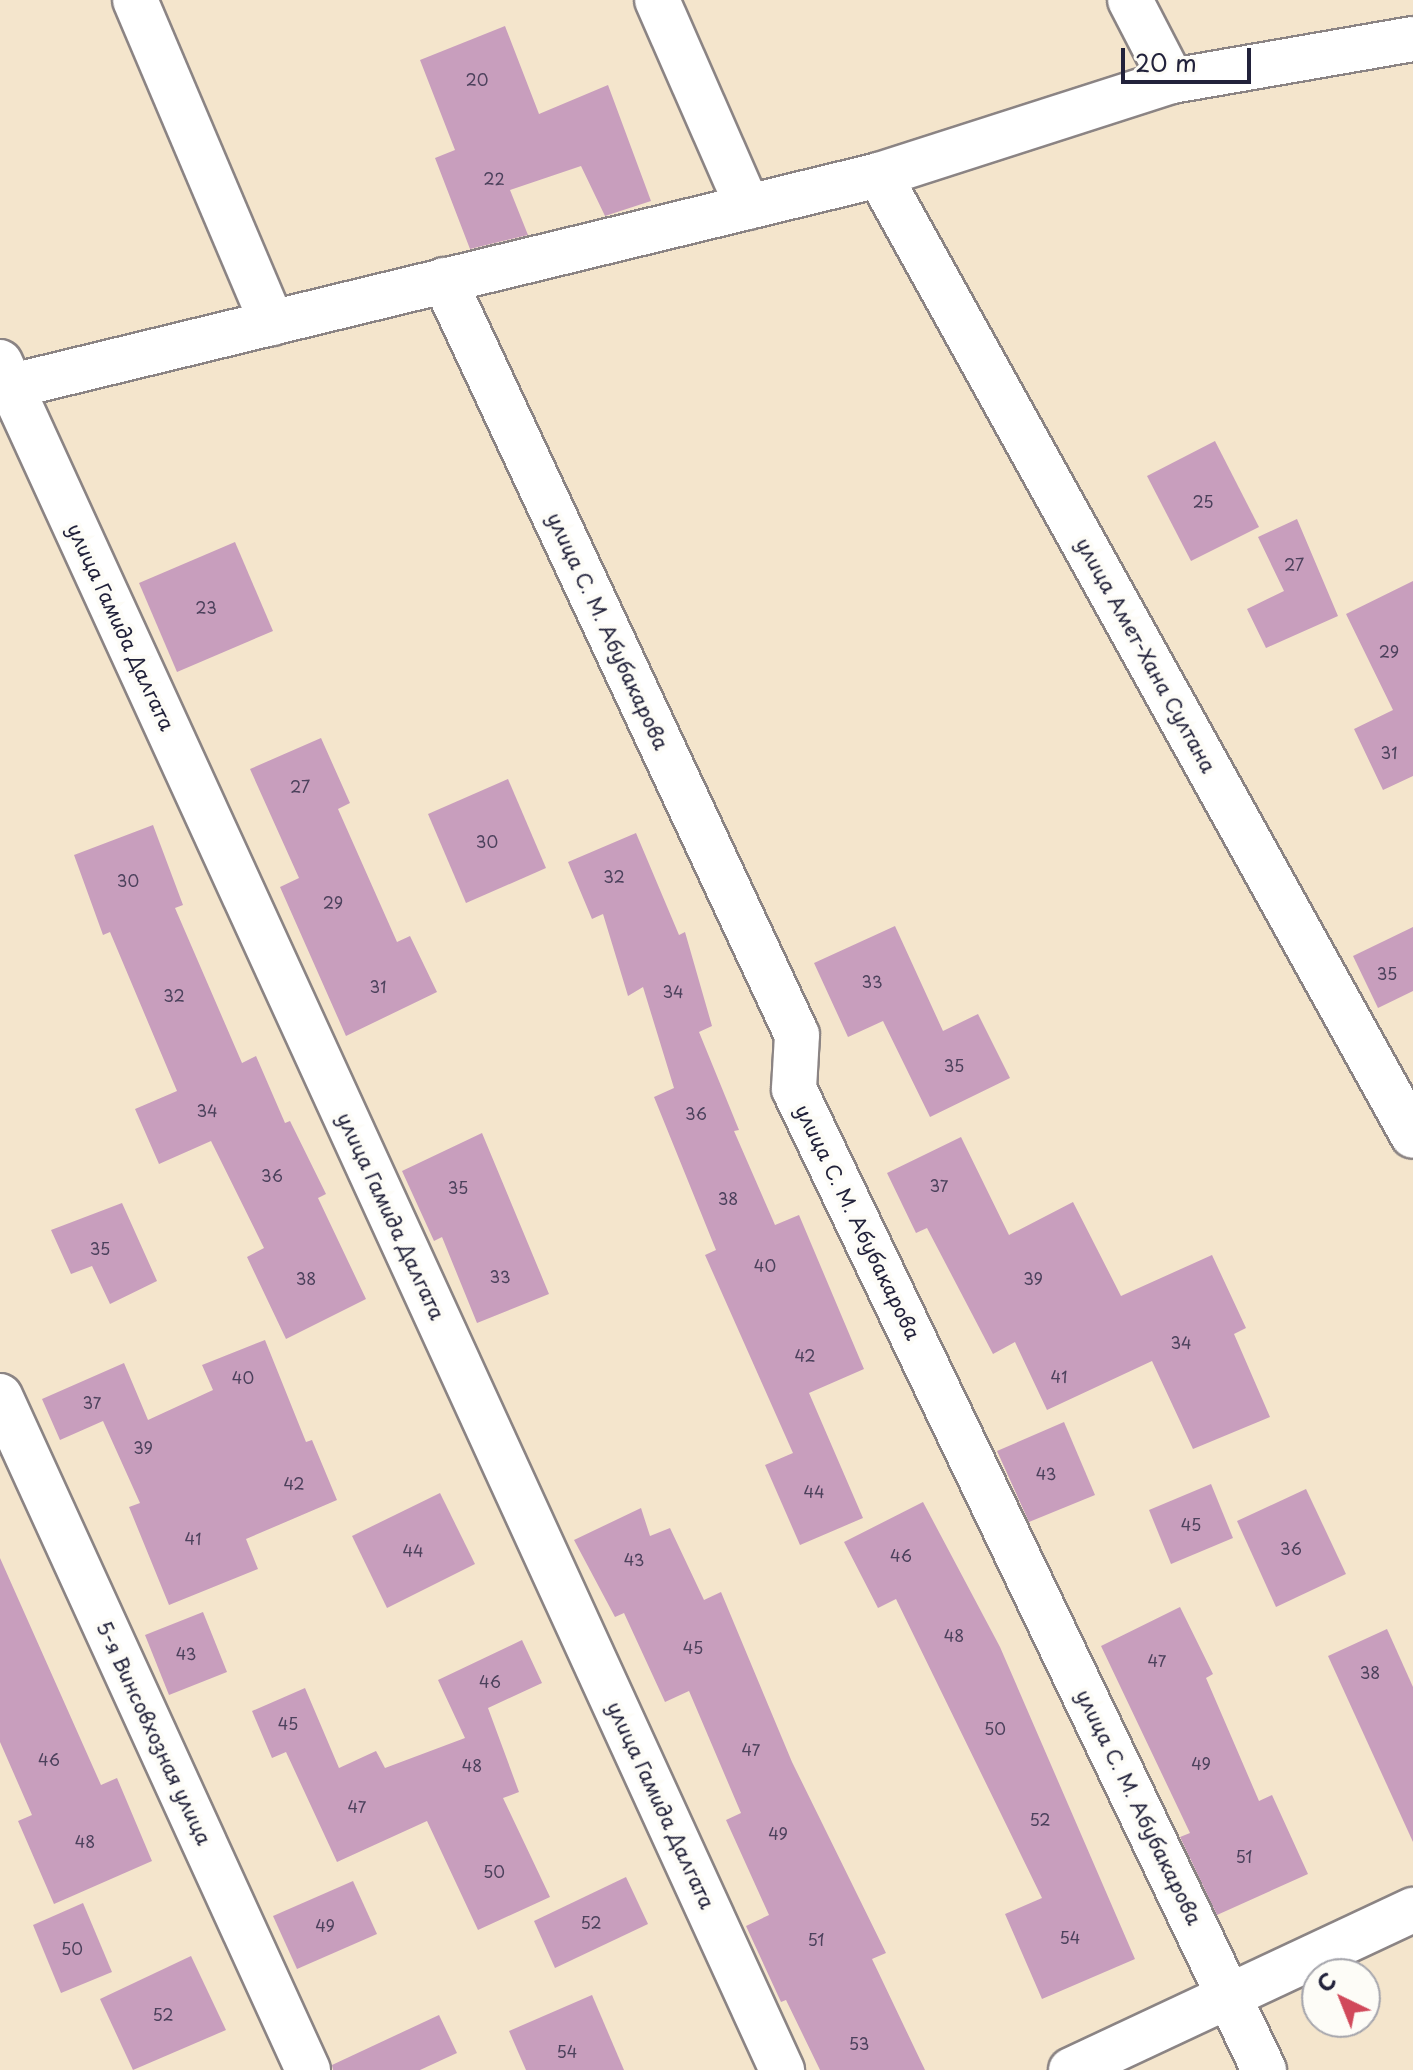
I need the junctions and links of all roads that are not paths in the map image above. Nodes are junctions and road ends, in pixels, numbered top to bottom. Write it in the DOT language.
graph roads {
  1 [pos="135,0"];
  2 [pos="657,0"];
  3 [pos="1130,0"];
  4 [pos="1413,39"];
  5 [pos="1172,81"];
  6 [pos="879,175"];
  7 [pos="748,207"];
  8 [pos="444,280"];
  9 [pos="272,323"];
  10 [pos="4,379"];
  11 [pos="1413,1136"];
  12 [pos="0,1396"];
  13 [pos="1413,1910"];
  14 [pos="1230,1998"];
  15 [pos="308,2070"];
  16 [pos="782,2070"];
  17 [pos="1071,2070"];
  18 [pos="1264,2070"];
  1 -- 9 [label="street"];
  2 -- 7 [label="street"];
  3 -- 5 [label="street"];
  4 -- 5 [label="street"];
  5 -- 6 [label="street"];
  6 -- 7 [label="street"];
  6 -- 11 [label="street, улица Амет-Хана Султана"];
  7 -- 8 [label="street"];
  8 -- 9 [label="street"];
  8 -- 14 [label="street, улица С. М. Абубакарова"];
  9 -- 10 [label="street"];
  10 -- 16 [label="street, улица Гамида Далгата"];
  12 -- 15 [label="street, 5-я Винсовхозная улица"];
  13 -- 14 [label="street"];
  14 -- 17 [label="street"];
  14 -- 18 [label="street, улица С. М. Абубакарова"];
}
